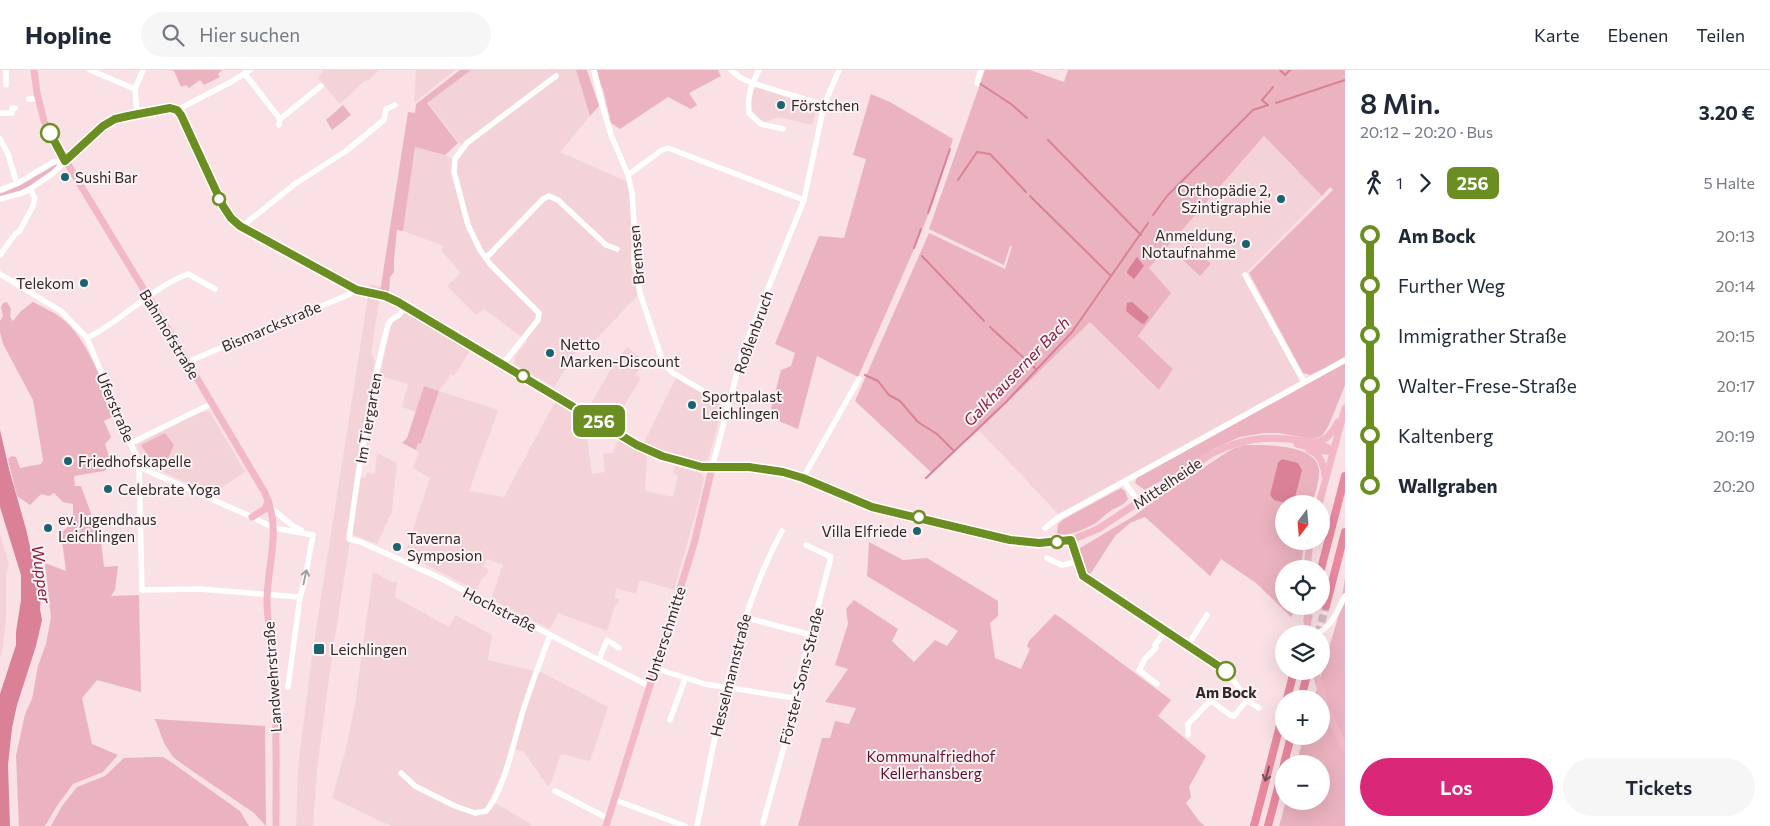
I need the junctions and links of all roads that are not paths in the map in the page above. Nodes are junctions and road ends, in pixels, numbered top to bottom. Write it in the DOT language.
graph roads {
  1 [pos="6,70"];
  2 [pos="34,70"];
  3 [pos="90,70"];
  4 [pos="143,70"];
  5 [pos="594,70"];
  6 [pos="731,70"];
  7 [pos="759,70"];
  8 [pos="839,70"];
  9 [pos="980,70"];
  10 [pos="247,72"];
  11 [pos="556,76"];
  12 [pos="752,83"];
  13 [pos="977,83"];
  14 [pos="6,85"];
  15 [pos="321,86"];
  16 [pos="134,89"];
  17 [pos="29,99"];
  18 [pos="38,99"];
  19 [pos="395,104"];
  20 [pos="824,106"];
  21 [pos="15,108"];
  22 [pos="177,110"];
  23 [pos="0,113"];
  24 [pos="137,114"];
  25 [pos="784,129"];
  26 [pos="0,139"];
  27 [pos="65,161"];
  28 [pos="628,175"];
  29 [pos="16,181"];
  30 [pos="30,189"];
  31 [pos="0,190"];
  32 [pos="0,199"];
  33 [pos="804,200"];
  34 [pos="241,226"];
  35 [pos="617,249"];
  36 [pos="0,255"];
  37 [pos="486,258"];
  38 [pos="0,274"];
  39 [pos="1245,275"];
  40 [pos="215,289"];
  41 [pos="354,289"];
  42 [pos="366,293"];
  43 [pos="148,296"];
  44 [pos="385,296"];
  45 [pos="405,306"];
  46 [pos="87,338"];
  47 [pos="1345,360"];
  48 [pos="187,362"];
  49 [pos="503,364"];
  50 [pos="859,380"];
  51 [pos="1304,382"];
  52 [pos="211,404"];
  53 [pos="729,406"];
  54 [pos="1345,408"];
  55 [pos="1268,438"];
  56 [pos="131,443"];
  57 [pos="1312,443"];
  58 [pos="1296,444"];
  59 [pos="1333,451"];
  60 [pos="139,467"];
  61 [pos="712,468"];
  62 [pos="1345,476"];
  63 [pos="803,478"];
  64 [pos="1325,478"];
  65 [pos="1124,482"];
  66 [pos="1321,495"];
  67 [pos="1140,502"];
  68 [pos="270,504"];
  69 [pos="252,517"];
  70 [pos="274,528"];
  71 [pos="1045,528"];
  72 [pos="782,531"];
  73 [pos="1345,532"];
  74 [pos="313,535"];
  75 [pos="349,539"];
  76 [pos="1071,540"];
  77 [pos="806,545"];
  78 [pos="1047,558"];
  79 [pos="1323,560"];
  80 [pos="1077,562"];
  81 [pos="1330,590"];
  82 [pos="268,594"];
  83 [pos="1345,596"];
  84 [pos="300,597"];
  85 [pos="1206,615"];
  86 [pos="744,617"];
  87 [pos="1328,625"];
  88 [pos="1166,630"];
  89 [pos="550,635"];
  90 [pos="811,635"];
  91 [pos="1188,645"];
  92 [pos="619,648"];
  93 [pos="599,660"];
  94 [pos="654,668"];
  95 [pos="684,679"];
  96 [pos="1318,680"];
  97 [pos="1157,684"];
  98 [pos="649,686"];
  99 [pos="288,687"];
  100 [pos="725,687"];
  101 [pos="794,698"];
  102 [pos="1248,699"];
  103 [pos="1260,708"];
  104 [pos="670,720"];
  105 [pos="1188,735"];
  106 [pos="1275,745"];
  107 [pos="1345,749"];
  108 [pos="401,773"];
  109 [pos="555,791"];
  110 [pos="1275,799"];
  111 [pos="615,800"];
  112 [pos="607,822"];
  113 [pos="763,823"];
  114 [pos="675,824"];
  115 [pos="276,826"];
  116 [pos="685,826"];
  117 [pos="697,826"];
  118 [pos="1254,826"];
  119 [pos="1268,826"];
  1 -- 14 [label="street"];
  2 -- 18 [label="main road, Bahnhofstraße"];
  3 -- 16 [label="street"];
  4 -- 16 [label="street"];
  5 -- 28 [label="street, Bremsen"];
  6 -- 12 [label="street"];
  7 -- 12 [label="street"];
  8 -- 20 [label="street"];
  9 -- 13 [label="street"];
  10 -- 15 [label="street"];
  10 -- 22 [label="street"];
  11 -- 37 [label="street"];
  12 -- 20 [label="street"];
  12 -- 25 [label="street"];
  16 -- 24 [label="street"];
  17 -- 18 [label="street"];
  18 -- 27 [label="main road, Bahnhofstraße"];
  19 -- 34 [label="street"];
  20 -- 33 [label="street"];
  21 -- 23 [label="street"];
  22 -- 24 [label="street"];
  22 -- 34 [label="street"];
  24 -- 27 [label="street"];
  26 -- 29 [label="street"];
  27 -- 30 [label="street"];
  27 -- 31 [label="street"];
  27 -- 43 [label="main road, Bahnhofstraße"];
  28 -- 33 [label="street"];
  28 -- 53 [label="street, Bremsen"];
  30 -- 32 [label="street"];
  30 -- 36 [label="street"];
  33 -- 53 [label="street, Roßlenbruch"];
  34 -- 41 [label="street"];
  35 -- 37 [label="street"];
  37 -- 49 [label="street"];
  38 -- 46 [label="street, Uferstraße"];
  39 -- 51 [label="street"];
  40 -- 43 [label="street"];
  41 -- 42 [label="street"];
  41 -- 48 [label="street, Bismarckstraße"];
  43 -- 46 [label="street"];
  43 -- 48 [label="main road, Bahnhofstraße"];
  44 -- 45 [label="street"];
  45 -- 49 [label="street"];
  45 -- 75 [label="street, Im Tiergarten"];
  46 -- 56 [label="street, Uferstraße"];
  47 -- 51 [label="street"];
  48 -- 52 [label="main road, Bahnhofstraße"];
  49 -- 61 [label="street"];
  50 -- 63 [label="street"];
  51 -- 65 [label="street"];
  52 -- 56 [label="street"];
  52 -- 68 [label="main road, Bahnhofstraße"];
  53 -- 61 [label="street, Roßlenbruch"];
  54 -- 57 [label="main road"];
  54 -- 59 [label="main road"];
  55 -- 57 [label="main road, Mittelheide"];
  55 -- 58 [label="main road, Mittelheide"];
  55 -- 67 [label="main road, Mittelheide"];
  56 -- 60 [label="street, Uferstraße"];
  57 -- 59 [label="main road, Mittelheide"];
  58 -- 59 [label="main road, Mittelheide"];
  58 -- 64 [label="main road"];
  59 -- 64 [label="main road"];
  60 -- 69 [label="street"];
  60 -- 82 [label="street, Uferstraße"];
  61 -- 63 [label="main road, Mittelheide"];
  61 -- 94 [label="main road, Unterschmitte"];
  62 -- 79 [label="highway"];
  63 -- 76 [label="main road, Mittelheide"];
  64 -- 66 [label="main road"];
  65 -- 67 [label="street"];
  65 -- 71 [label="street"];
  67 -- 76 [label="main road, Mittelheide"];
  68 -- 69 [label="main road"];
  68 -- 70 [label="main road, Bahnhofstraße"];
  68 -- 74 [label="street, Bahnhofstraße"];
  69 -- 70 [label="street"];
  70 -- 74 [label="street"];
  70 -- 82 [label="main road, Landwehrstraße"];
  72 -- 86 [label="street, Hesselmannstraße"];
  73 -- 81 [label="highway"];
  84 -- 74 [label="street, one-way"];
  75 -- 89 [label="street, Hochstraße"];
  76 -- 80 [label="street"];
  77 -- 90 [label="street, Förster-Sons-Straße"];
  78 -- 80 [label="street"];
  80 -- 88 [label="street"];
  82 -- 84 [label="street"];
  82 -- 115 [label="main road, Landwehrstraße"];
  83 -- 87 [label="street"];
  84 -- 99 [label="street"];
  85 -- 91 [label="street"];
  86 -- 90 [label="street"];
  86 -- 100 [label="street, Hesselmannstraße"];
  88 -- 91 [label="street"];
  88 -- 97 [label="street"];
  89 -- 93 [label="street, Hochstraße"];
  89 -- 108 [label="street"];
  90 -- 101 [label="street, Förster-Sons-Straße"];
  91 -- 102 [label="street"];
  92 -- 93 [label="street"];
  93 -- 98 [label="street, Hochstraße"];
  94 -- 95 [label="street"];
  94 -- 98 [label="main road, Unterschmitte"];
  95 -- 100 [label="street"];
  95 -- 104 [label="street"];
  96 -- 107 [label="main road"];
  98 -- 111 [label="main road, Unterschmitte"];
  100 -- 101 [label="street"];
  100 -- 117 [label="street, Hesselmannstraße"];
  101 -- 113 [label="street, Förster-Sons-Straße"];
  102 -- 103 [label="street"];
  102 -- 105 [label="street"];
  106 -- 118 [label="highway, one-way"];
  109 -- 112 [label="street"];
  110 -- 119 [label="highway"];
  111 -- 112 [label="main road"];
  111 -- 114 [label="street"];
  114 -- 116 [label="street"];
}
